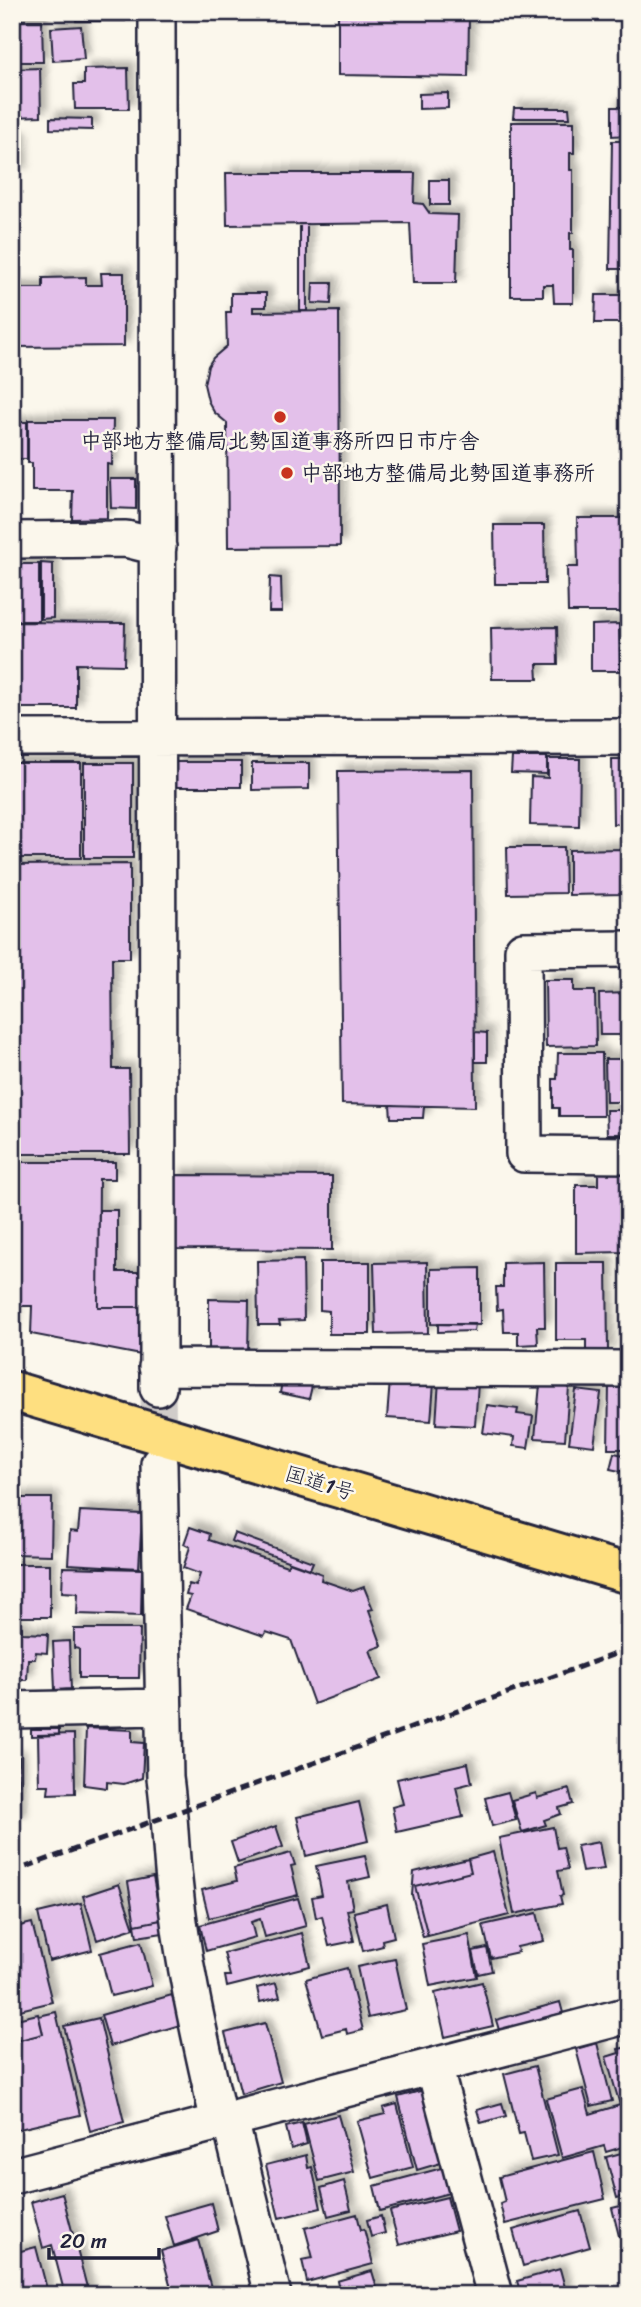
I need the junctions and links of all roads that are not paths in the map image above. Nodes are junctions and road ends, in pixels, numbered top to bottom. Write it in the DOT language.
graph roads {
  1 [pos="157,12"];
  2 [pos="12,540"];
  3 [pos="158,547"];
  4 [pos="157,736"];
  5 [pos="12,737"];
  6 [pos="629,737"];
  7 [pos="629,949"];
  8 [pos="629,1155"];
  9 [pos="629,1369"];
  10 [pos="12,1391"];
  11 [pos="159,1464"];
  12 [pos="629,1574"];
  13 [pos="163,1707"];
  14 [pos="12,1710"];
  15 [pos="629,2015"];
  16 [pos="434,2066"];
  17 [pos="225,2121"];
  18 [pos="12,2176"];
  19 [pos="272,2295"];
  20 [pos="495,2295"];
  1 -- 3 [label="street"];
  2 -- 3 [label="street"];
  3 -- 4 [label="street"];
  4 -- 5 [label="street"];
  4 -- 6 [label="street"];
  4 -- 9 [label="street"];
  7 -- 8 [label="street"];
  10 -- 12 [label="highway, 国道1号"];
  11 -- 13 [label="street"];
  13 -- 14 [label="street"];
  13 -- 17 [label="street"];
  15 -- 16 [label="street"];
  16 -- 17 [label="street"];
  16 -- 20 [label="street"];
  17 -- 18 [label="street"];
  17 -- 19 [label="street"];
}
